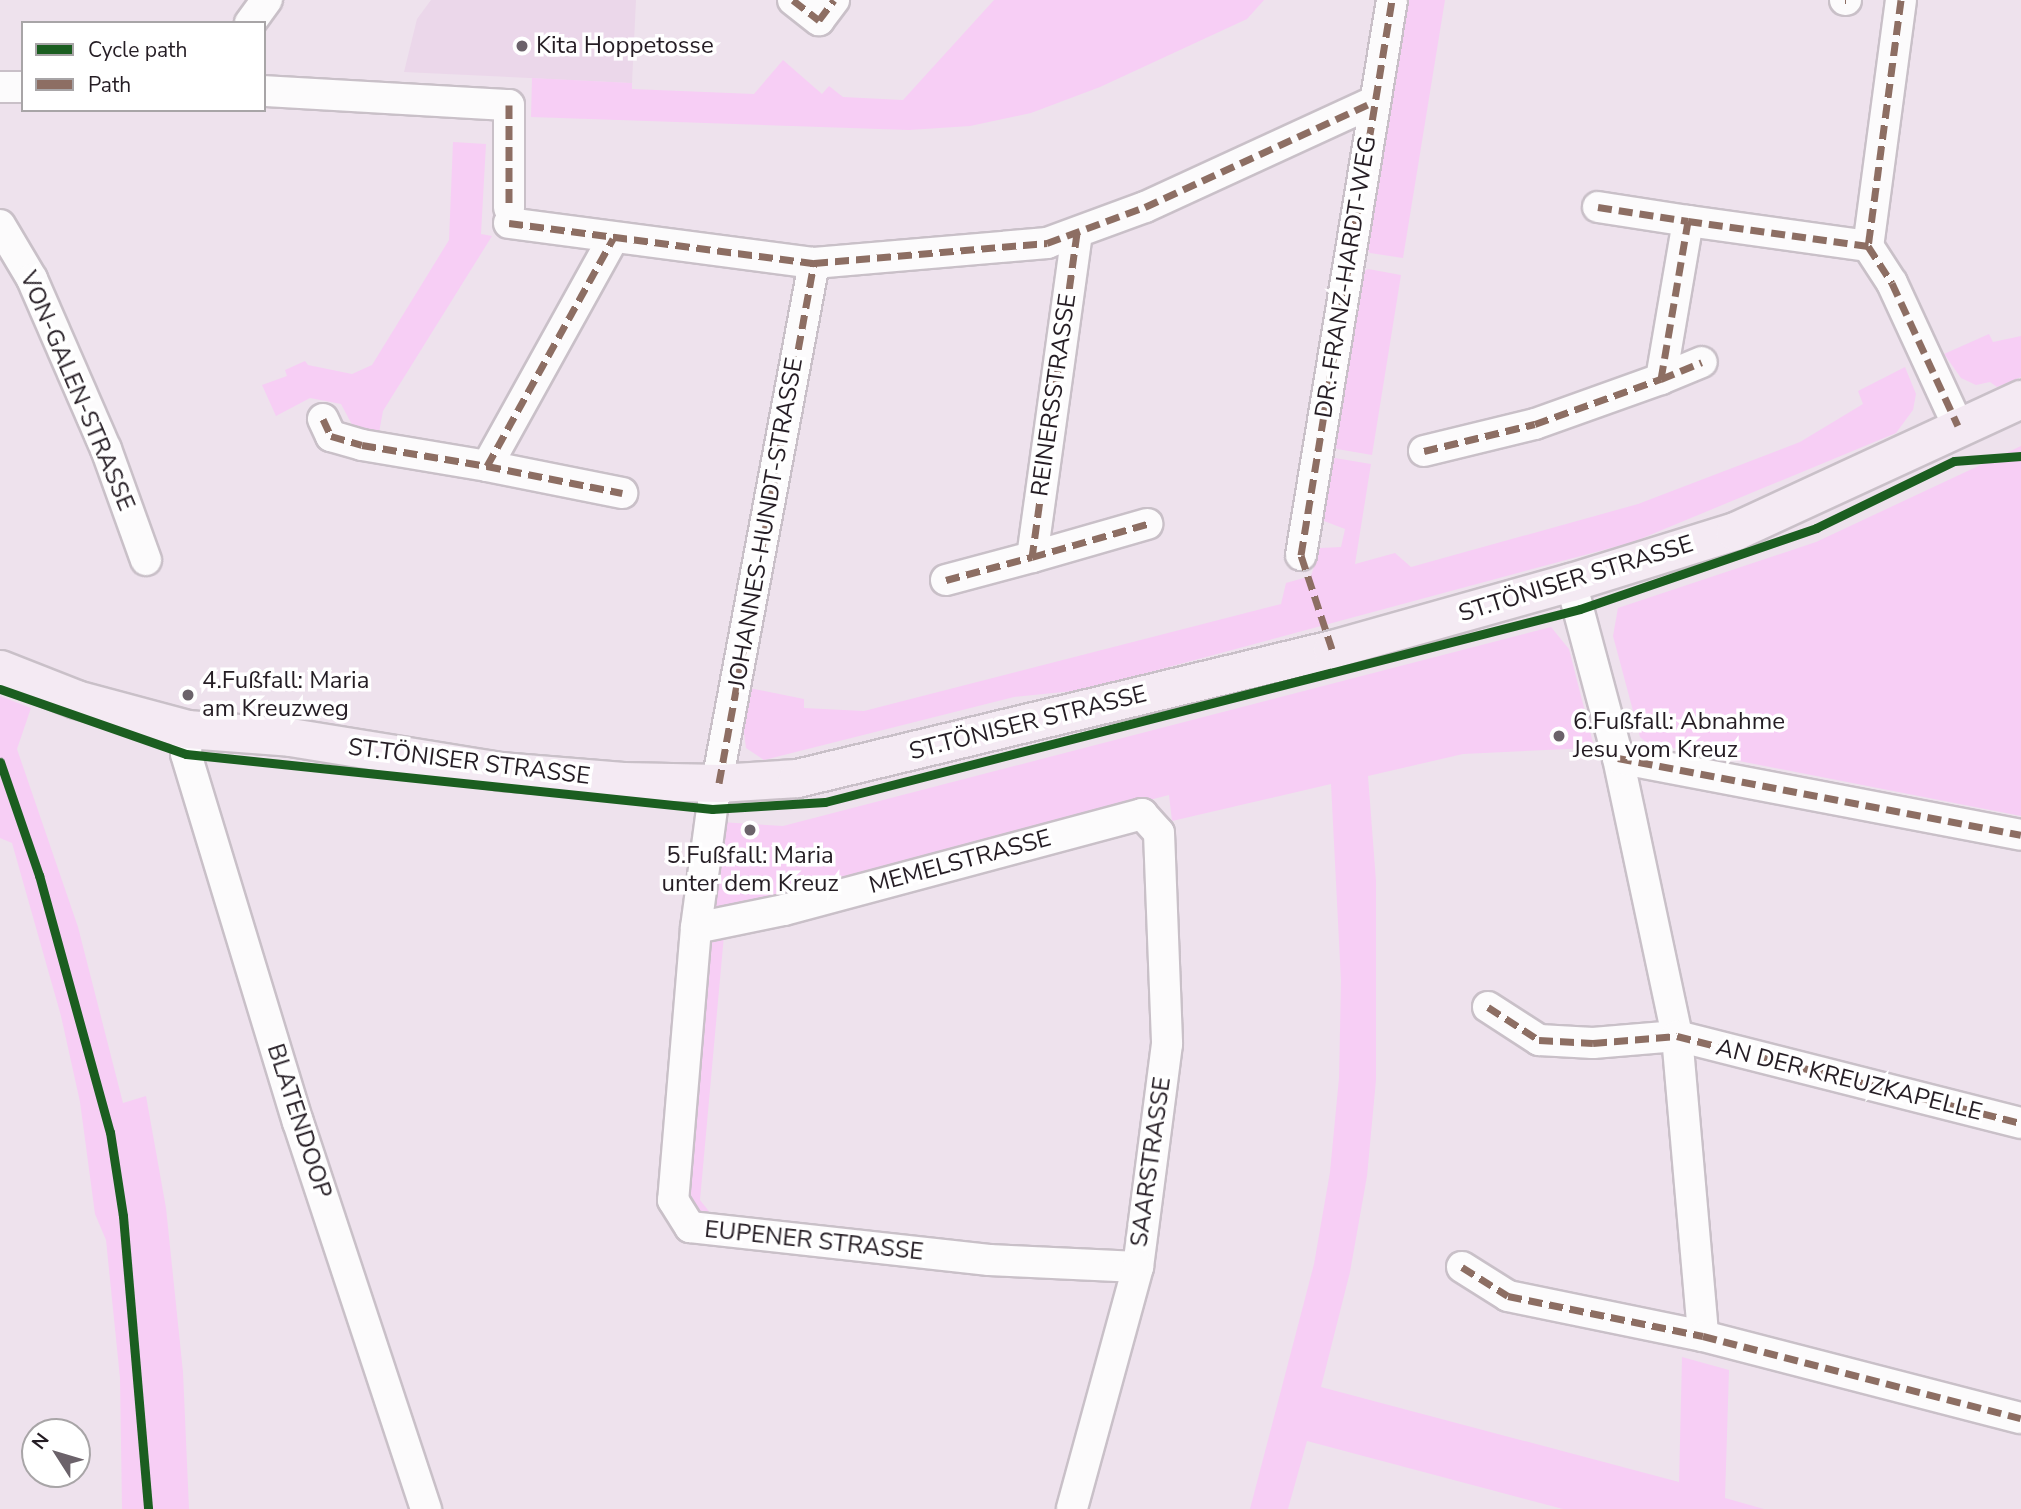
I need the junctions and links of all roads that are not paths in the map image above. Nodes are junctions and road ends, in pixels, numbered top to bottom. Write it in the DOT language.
graph roads {
  1 [pos="267,0"];
  2 [pos="793,0"];
  3 [pos="834,0"];
  4 [pos="1392,0"];
  5 [pos="1901,0"];
  6 [pos="251,21"];
  7 [pos="0,87"];
  8 [pos="21,87"];
  9 [pos="266,91"];
  10 [pos="1373,102"];
  11 [pos="1598,207"];
  12 [pos="1688,221"];
  13 [pos="0,225"];
  14 [pos="1077,233"];
  15 [pos="613,239"];
  16 [pos="1868,246"];
  17 [pos="814,263"];
  18 [pos="1702,362"];
  19 [pos="1661,379"];
  20 [pos="2021,399"];
  21 [pos="323,419"];
  22 [pos="1958,426"];
  23 [pos="1424,451"];
  24 [pos="487,466"];
  25 [pos="622,493"];
  26 [pos="1147,524"];
  27 [pos="1301,555"];
  28 [pos="1032,558"];
  29 [pos="146,561"];
  30 [pos="947,580"];
  31 [pos="1571,582"];
  32 [pos="0,669"];
  33 [pos="187,729"];
  34 [pos="1618,758"];
  35 [pos="719,783"];
  36 [pos="1142,814"];
  37 [pos="2021,835"];
  38 [pos="696,928"];
  39 [pos="1488,1007"];
  40 [pos="1677,1036"];
  41 [pos="2021,1123"];
  42 [pos="1138,1267"];
  43 [pos="1462,1267"];
  44 [pos="1703,1336"];
  45 [pos="2021,1418"];
  46 [pos="426,1509"];
  47 [pos="1072,1509"];
  1 -- 6 [label="street"];
  2 -- 3 [label="street"];
  4 -- 10 [label="street, DR.-FRANZ-HARDT-WEG"];
  5 -- 16 [label="street"];
  7 -- 8 [label="street"];
  9 -- 15 [label="street"];
  10 -- 14 [label="street"];
  10 -- 27 [label="street, DR.-FRANZ-HARDT-WEG"];
  11 -- 12 [label="street"];
  12 -- 16 [label="street"];
  12 -- 19 [label="street"];
  13 -- 29 [label="street, VON-GALEN-STRASSE"];
  14 -- 17 [label="street"];
  14 -- 28 [label="street, REINERSSTRASSE"];
  15 -- 17 [label="street"];
  15 -- 24 [label="street"];
  16 -- 22 [label="street"];
  17 -- 35 [label="street, JOHANNES-HUNDT-STRASSE"];
  18 -- 19 [label="street"];
  19 -- 23 [label="street"];
  20 -- 22 [label="main road, ST.TÖNISER STRASSE"];
  21 -- 24 [label="street"];
  22 -- 31 [label="main road, ST.TÖNISER STRASSE"];
  24 -- 25 [label="street"];
  26 -- 28 [label="street"];
  28 -- 30 [label="street"];
  31 -- 34 [label="street, AN DER KREUZKAPELLE"];
  31 -- 35 [label="main road, ST.TÖNISER STRASSE"];
  32 -- 33 [label="main road, ST.TÖNISER STRASSE"];
  33 -- 35 [label="main road, ST.TÖNISER STRASSE"];
  33 -- 46 [label="street, BLATENDOOP"];
  34 -- 37 [label="street"];
  34 -- 40 [label="street, AN DER KREUZKAPELLE"];
  35 -- 38 [label="street, EUPENER STRASSE"];
  36 -- 38 [label="street, MEMELSTRASSE"];
  36 -- 42 [label="street, SAARSTRASSE"];
  38 -- 42 [label="street, EUPENER STRASSE"];
  39 -- 40 [label="street, AN DER KREUZKAPELLE"];
  40 -- 41 [label="street, AN DER KREUZKAPELLE"];
  40 -- 44 [label="street, AN DER KREUZKAPELLE"];
  42 -- 47 [label="street, SAARSTRASSE"];
  43 -- 44 [label="street"];
  44 -- 45 [label="street"];
}
